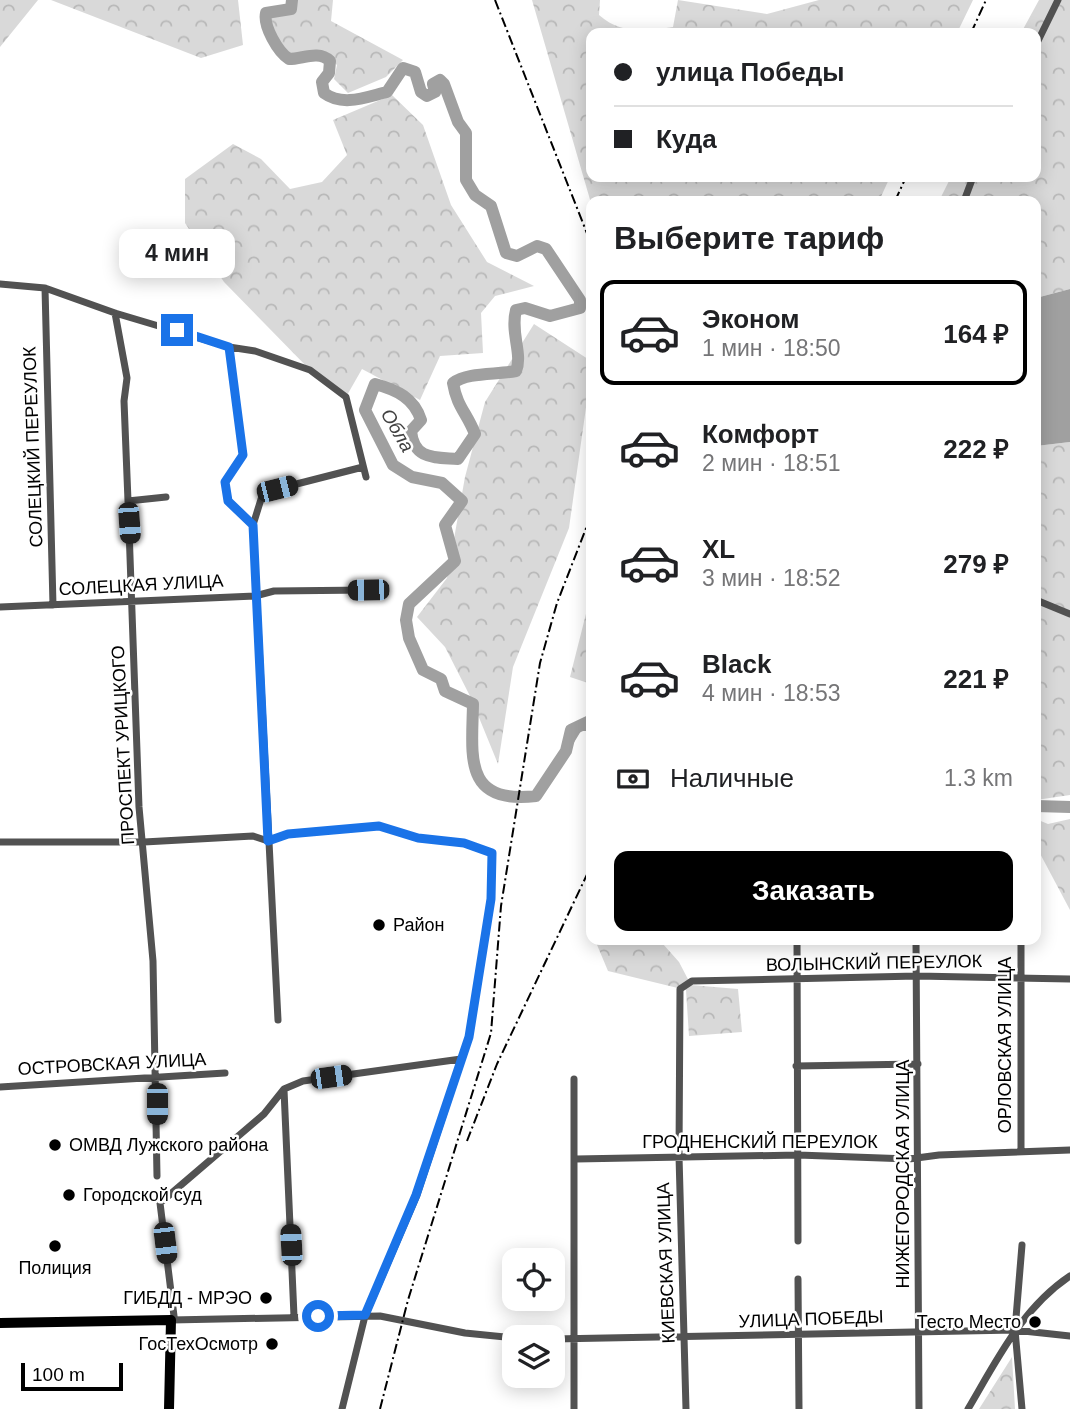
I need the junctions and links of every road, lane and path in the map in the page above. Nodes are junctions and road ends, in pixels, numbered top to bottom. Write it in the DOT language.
graph roads {
  1 [pos="1058,0"];
  2 [pos="1041,35"];
  3 [pos="0,284"];
  4 [pos="45,288"];
  5 [pos="115,313"];
  6 [pos="229,347"];
  7 [pos="363,467"];
  8 [pos="366,477"];
  9 [pos="166,497"];
  10 [pos="128,501"];
  11 [pos="253,525"];
  12 [pos="368,590"];
  13 [pos="255,596"];
  14 [pos="132,602"];
  15 [pos="1041,602"];
  16 [pos="53,605"];
  17 [pos="0,607"];
  18 [pos="1070,614"];
  19 [pos="268,841"];
  20 [pos="0,842"];
  21 [pos="144,842"];
  22 [pos="797,945"];
  23 [pos="916,945"];
  24 [pos="1021,945"];
  25 [pos="917,976"];
  26 [pos="1021,978"];
  27 [pos="796,979"];
  28 [pos="1070,979"];
  29 [pos="680,989"];
  30 [pos="278,1020"];
  31 [pos="461,1059"];
  32 [pos="918,1064"];
  33 [pos="796,1066"];
  34 [pos="225,1073"];
  35 [pos="157,1078"];
  36 [pos="574,1079"];
  37 [pos="0,1087"];
  38 [pos="284,1090"];
  39 [pos="1070,1150"];
  40 [pos="1021,1151"];
  41 [pos="799,1155"];
  42 [pos="679,1156"];
  43 [pos="918,1158"];
  44 [pos="576,1159"];
  45 [pos="157,1176"];
  46 [pos="798,1241"];
  47 [pos="1022,1245"];
  48 [pos="1070,1276"];
  49 [pos="798,1279"];
  50 [pos="365,1315"];
  51 [pos="294,1316"];
  52 [pos="171,1320"];
  53 [pos="0,1324"];
  54 [pos="1015,1330"];
  55 [pos="920,1331"];
  56 [pos="797,1335"];
  57 [pos="1070,1336"];
  58 [pos="502,1337"];
  59 [pos="684,1338"];
  60 [pos="565,1339"];
  61 [pos="574,1339"];
  62 [pos="169,1409"];
  63 [pos="342,1409"];
  64 [pos="574,1409"];
  65 [pos="687,1409"];
  66 [pos="799,1409"];
  67 [pos="919,1409"];
  68 [pos="968,1409"];
  69 [pos="1022,1409"];
  1 -- 2 [label="street"];
  3 -- 4 [label="street"];
  4 -- 5 [label="street"];
  4 -- 16 [label="street, СОЛЕЦКИЙ ПЕРЕУЛОК"];
  5 -- 6 [label="street"];
  5 -- 10 [label="street, ПРОСПЕКТ УРИЦКОГО"];
  6 -- 7 [label="street"];
  6 -- 11 [label="street"];
  7 -- 8 [label="street"];
  7 -- 11 [label="street"];
  9 -- 10 [label="street"];
  10 -- 14 [label="street, ПРОСПЕКТ УРИЦКОГО"];
  11 -- 13 [label="street"];
  12 -- 13 [label="street, СОЛЕЦКАЯ УЛИЦА"];
  13 -- 14 [label="street, СОЛЕЦКАЯ УЛИЦА"];
  13 -- 19 [label="street"];
  14 -- 16 [label="street, СОЛЕЦКАЯ УЛИЦА"];
  14 -- 21 [label="street, ПРОСПЕКТ УРИЦКОГО"];
  15 -- 18 [label="street"];
  16 -- 17 [label="street, СОЛЕЦКАЯ УЛИЦА"];
  19 -- 21 [label="street"];
  19 -- 30 [label="street"];
  19 -- 31 [label="street"];
  20 -- 21 [label="street"];
  21 -- 35 [label="street, ПРОСПЕКТ УРИЦКОГО"];
  22 -- 27 [label="street"];
  23 -- 25 [label="street, НИЖЕГОРОДСКАЯ УЛИЦА"];
  24 -- 26 [label="street, ОРЛОВСКАЯ УЛИЦА"];
  25 -- 26 [label="street, ВОЛЫНСКИЙ ПЕРЕУЛОК"];
  25 -- 27 [label="street, ВОЛЫНСКИЙ ПЕРЕУЛОК"];
  25 -- 32 [label="street, НИЖЕГОРОДСКАЯ УЛИЦА"];
  26 -- 28 [label="street, ВОЛЫНСКИЙ ПЕРЕУЛОК"];
  26 -- 40 [label="street, ОРЛОВСКАЯ УЛИЦА"];
  27 -- 29 [label="street, ВОЛЫНСКИЙ ПЕРЕУЛОК"];
  27 -- 33 [label="street"];
  29 -- 42 [label="street, КИЕВСКАЯ УЛИЦА"];
  31 -- 38 [label="street"];
  31 -- 50 [label="street"];
  32 -- 33 [label="street"];
  32 -- 43 [label="street, НИЖЕГОРОДСКАЯ УЛИЦА"];
  33 -- 41 [label="street"];
  34 -- 35 [label="street, ОСТРОВСКАЯ УЛИЦА"];
  35 -- 37 [label="street, ОСТРОВСКАЯ УЛИЦА"];
  35 -- 45 [label="street, ПРОСПЕКТ УРИЦКОГО"];
  36 -- 44 [label="street"];
  38 -- 51 [label="street"];
  38 -- 52 [label="street"];
  39 -- 40 [label="street, ГРОДНЕНСКИЙ ПЕРЕУЛОК"];
  40 -- 43 [label="street, ГРОДНЕНСКИЙ ПЕРЕУЛОК"];
  41 -- 42 [label="street, ГРОДНЕНСКИЙ ПЕРЕУЛОК"];
  41 -- 43 [label="street, ГРОДНЕНСКИЙ ПЕРЕУЛОК"];
  41 -- 46 [label="street"];
  42 -- 44 [label="street, ГРОДНЕНСКИЙ ПЕРЕУЛОК"];
  42 -- 59 [label="street, КИЕВСКАЯ УЛИЦА"];
  43 -- 55 [label="street, НИЖЕГОРОДСКАЯ УЛИЦА"];
  44 -- 61 [label="street"];
  47 -- 54 [label="street"];
  48 -- 54 [label="street"];
  49 -- 56 [label="street"];
  50 -- 51 [label="street"];
  50 -- 58 [label="street"];
  50 -- 63 [label="street"];
  51 -- 52 [label="street"];
  52 -- 53 [label="main road"];
  52 -- 62 [label="main road"];
  54 -- 55 [label="street, УЛИЦА ПОБЕДЫ"];
  54 -- 57 [label="street, УЛИЦА ПОБЕДЫ"];
  54 -- 68 [label="street"];
  54 -- 69 [label="street"];
  55 -- 56 [label="street, УЛИЦА ПОБЕДЫ"];
  55 -- 67 [label="street, НИЖЕГОРОДСКАЯ УЛИЦА"];
  56 -- 59 [label="street, УЛИЦА ПОБЕДЫ"];
  56 -- 66 [label="street"];
  59 -- 61 [label="street, УЛИЦА ПОБЕДЫ"];
  59 -- 65 [label="street, КИЕВСКАЯ УЛИЦА"];
  60 -- 61 [label="street, УЛИЦА ПОБЕДЫ"];
  61 -- 64 [label="street"];
}
